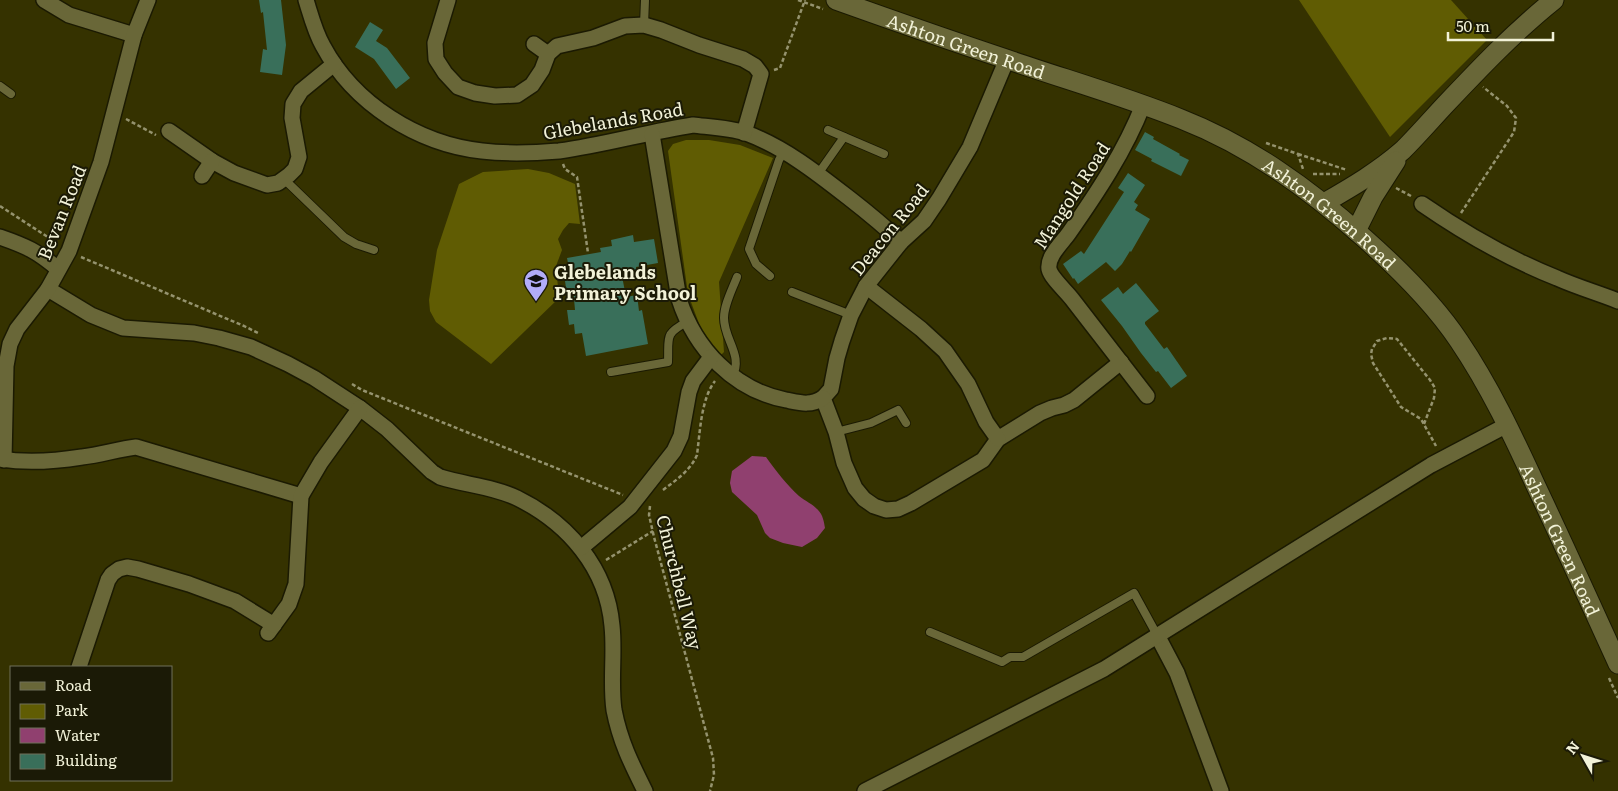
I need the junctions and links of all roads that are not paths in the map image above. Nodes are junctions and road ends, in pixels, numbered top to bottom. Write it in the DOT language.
graph roads {
  1 [pos="44,0"];
  2 [pos="148,0"];
  3 [pos="306,0"];
  4 [pos="448,0"];
  5 [pos="645,0"];
  6 [pos="836,0"];
  7 [pos="1554,0"];
  8 [pos="644,25"];
  9 [pos="134,35"];
  10 [pos="534,44"];
  11 [pos="548,54"];
  12 [pos="1007,59"];
  13 [pos="334,64"];
  14 [pos="0,86"];
  15 [pos="11,94"];
  16 [pos="1143,105"];
  17 [pos="828,130"];
  18 [pos="169,131"];
  19 [pos="744,133"];
  20 [pos="652,134"];
  21 [pos="844,137"];
  22 [pos="1403,149"];
  23 [pos="784,151"];
  24 [pos="884,154"];
  25 [pos="212,161"];
  26 [pos="818,174"];
  27 [pos="202,176"];
  28 [pos="285,180"];
  29 [pos="1324,203"];
  30 [pos="1422,204"];
  31 [pos="1356,231"];
  32 [pos="0,237"];
  33 [pos="901,242"];
  34 [pos="374,250"];
  35 [pos="58,269"];
  36 [pos="770,276"];
  37 [pos="737,278"];
  38 [pos="866,286"];
  39 [pos="48,290"];
  40 [pos="792,292"];
  41 [pos="1618,301"];
  42 [pos="851,315"];
  43 [pos="687,322"];
  44 [pos="711,356"];
  45 [pos="1121,362"];
  46 [pos="611,372"];
  47 [pos="728,373"];
  48 [pos="1147,396"];
  49 [pos="823,398"];
  50 [pos="360,408"];
  51 [pos="906,423"];
  52 [pos="1507,425"];
  53 [pos="836,432"];
  54 [pos="998,439"];
  55 [pos="2,459"];
  56 [pos="301,496"];
  57 [pos="582,548"];
  58 [pos="930,632"];
  59 [pos="1156,635"];
  60 [pos="79,666"];
  61 [pos="1612,669"];
  62 [pos="645,791"];
  63 [pos="865,791"];
  64 [pos="1221,791"];
  1 -- 9 [label="street"];
  2 -- 9 [label="street, Bevan Road"];
  3 -- 13 [label="street, Glebelands Road"];
  4 -- 11 [label="street"];
  5 -- 8 [label="lane"];
  6 -- 12 [label="street, Ashton Green Road"];
  7 -- 22 [label="street"];
  8 -- 11 [label="street"];
  8 -- 19 [label="street"];
  9 -- 35 [label="street, Bevan Road"];
  10 -- 11 [label="street"];
  12 -- 16 [label="street, Ashton Green Road"];
  12 -- 33 [label="street, Deacon Road"];
  13 -- 20 [label="street, Glebelands Road"];
  13 -- 28 [label="street"];
  14 -- 15 [label="lane"];
  16 -- 29 [label="street, Ashton Green Road"];
  16 -- 45 [label="street, Mangold Road"];
  17 -- 21 [label="lane"];
  18 -- 25 [label="street"];
  19 -- 20 [label="street, Glebelands Road"];
  19 -- 23 [label="street, Glebelands Road"];
  20 -- 43 [label="street"];
  21 -- 24 [label="lane"];
  21 -- 26 [label="lane"];
  22 -- 29 [label="street"];
  22 -- 31 [label="street"];
  23 -- 26 [label="street, Glebelands Road"];
  23 -- 36 [label="lane"];
  25 -- 27 [label="street"];
  25 -- 28 [label="street"];
  26 -- 33 [label="street, Glebelands Road"];
  28 -- 34 [label="lane"];
  29 -- 31 [label="street, Ashton Green Road"];
  30 -- 41 [label="street"];
  31 -- 52 [label="street, Ashton Green Road"];
  32 -- 35 [label="street"];
  33 -- 38 [label="street, Deacon Road"];
  35 -- 39 [label="street, Bevan Road"];
  37 -- 47 [label="lane"];
  38 -- 42 [label="street, Deacon Road"];
  38 -- 54 [label="street"];
  39 -- 50 [label="street"];
  39 -- 55 [label="street, Bevan Road"];
  40 -- 42 [label="lane"];
  42 -- 49 [label="street, Deacon Road"];
  43 -- 44 [label="street"];
  43 -- 46 [label="lane"];
  44 -- 47 [label="street"];
  44 -- 57 [label="street"];
  45 -- 48 [label="street, Mangold Road"];
  45 -- 54 [label="street"];
  47 -- 49 [label="street"];
  49 -- 53 [label="street"];
  50 -- 56 [label="street"];
  50 -- 57 [label="street"];
  51 -- 53 [label="lane"];
  52 -- 59 [label="street"];
  52 -- 61 [label="street, Ashton Green Road"];
  53 -- 54 [label="street"];
  55 -- 56 [label="street"];
  56 -- 60 [label="street"];
  57 -- 62 [label="street"];
  58 -- 59 [label="lane"];
  59 -- 63 [label="street"];
  59 -- 64 [label="street"];
}
